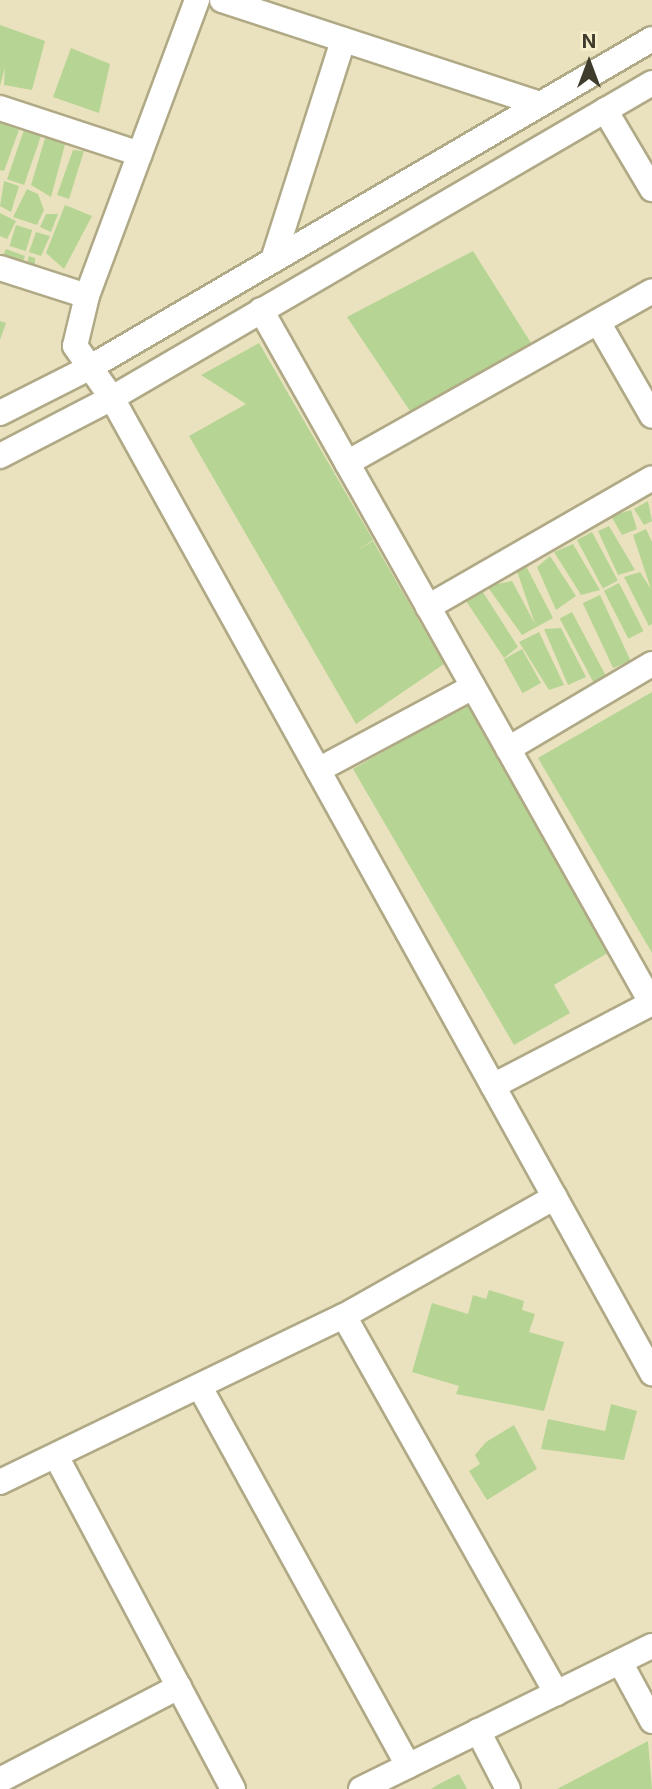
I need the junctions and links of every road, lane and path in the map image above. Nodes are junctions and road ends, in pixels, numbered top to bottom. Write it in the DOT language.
graph roads {
  1 [pos="197,0"];
  2 [pos="222,0"];
  3 [pos="652,39"];
  4 [pos="344,40"];
  5 [pos="652,83"];
  6 [pos="538,103"];
  7 [pos="0,108"];
  8 [pos="605,110"];
  9 [pos="140,154"];
  10 [pos="652,190"];
  11 [pos="273,260"];
  12 [pos="0,268"];
  13 [pos="652,291"];
  14 [pos="87,296"];
  15 [pos="261,310"];
  16 [pos="597,322"];
  17 [pos="89,368"];
  18 [pos="111,398"];
  19 [pos="1,411"];
  20 [pos="652,416"];
  21 [pos="0,456"];
  22 [pos="347,463"];
  23 [pos="652,478"];
  24 [pos="428,607"];
  25 [pos="652,664"];
  26 [pos="474,687"];
  27 [pos="508,749"];
  28 [pos="318,770"];
  29 [pos="652,1003"];
  30 [pos="493,1086"];
  31 [pos="555,1197"];
  32 [pos="344,1316"];
  33 [pos="652,1373"];
  34 [pos="201,1389"];
  35 [pos="56,1456"];
  36 [pos="0,1482"];
  37 [pos="652,1646"];
  38 [pos="620,1662"];
  39 [pos="179,1687"];
  40 [pos="556,1693"];
  41 [pos="652,1721"];
  42 [pos="478,1731"];
  43 [pos="408,1766"];
  44 [pos="0,1780"];
  45 [pos="233,1789"];
  46 [pos="361,1789"];
  47 [pos="508,1789"];
  1 -- 9 [label="street"];
  2 -- 4 [label="street"];
  3 -- 6 [label="street"];
  4 -- 6 [label="street"];
  4 -- 11 [label="street"];
  5 -- 8 [label="street"];
  6 -- 11 [label="street"];
  7 -- 9 [label="street"];
  8 -- 10 [label="street"];
  8 -- 15 [label="street"];
  9 -- 14 [label="street"];
  11 -- 17 [label="street"];
  12 -- 14 [label="street"];
  13 -- 16 [label="street"];
  14 -- 17 [label="street"];
  15 -- 18 [label="street"];
  15 -- 22 [label="street"];
  16 -- 20 [label="street"];
  16 -- 22 [label="street"];
  17 -- 18 [label="street"];
  17 -- 19 [label="street"];
  18 -- 21 [label="street"];
  18 -- 28 [label="street"];
  22 -- 24 [label="street"];
  23 -- 24 [label="street"];
  24 -- 26 [label="street"];
  25 -- 27 [label="street"];
  26 -- 27 [label="street"];
  26 -- 28 [label="street"];
  27 -- 29 [label="street"];
  28 -- 30 [label="street"];
  29 -- 30 [label="street"];
  30 -- 31 [label="street"];
  31 -- 32 [label="street"];
  31 -- 33 [label="street"];
  32 -- 34 [label="street"];
  32 -- 40 [label="street"];
  34 -- 35 [label="street"];
  34 -- 43 [label="street"];
  35 -- 36 [label="street"];
  35 -- 39 [label="street"];
  37 -- 38 [label="street"];
  38 -- 40 [label="street"];
  38 -- 41 [label="street"];
  39 -- 44 [label="street"];
  39 -- 45 [label="street"];
  40 -- 42 [label="street"];
  42 -- 43 [label="street"];
  42 -- 47 [label="street"];
  43 -- 46 [label="street"];
}
